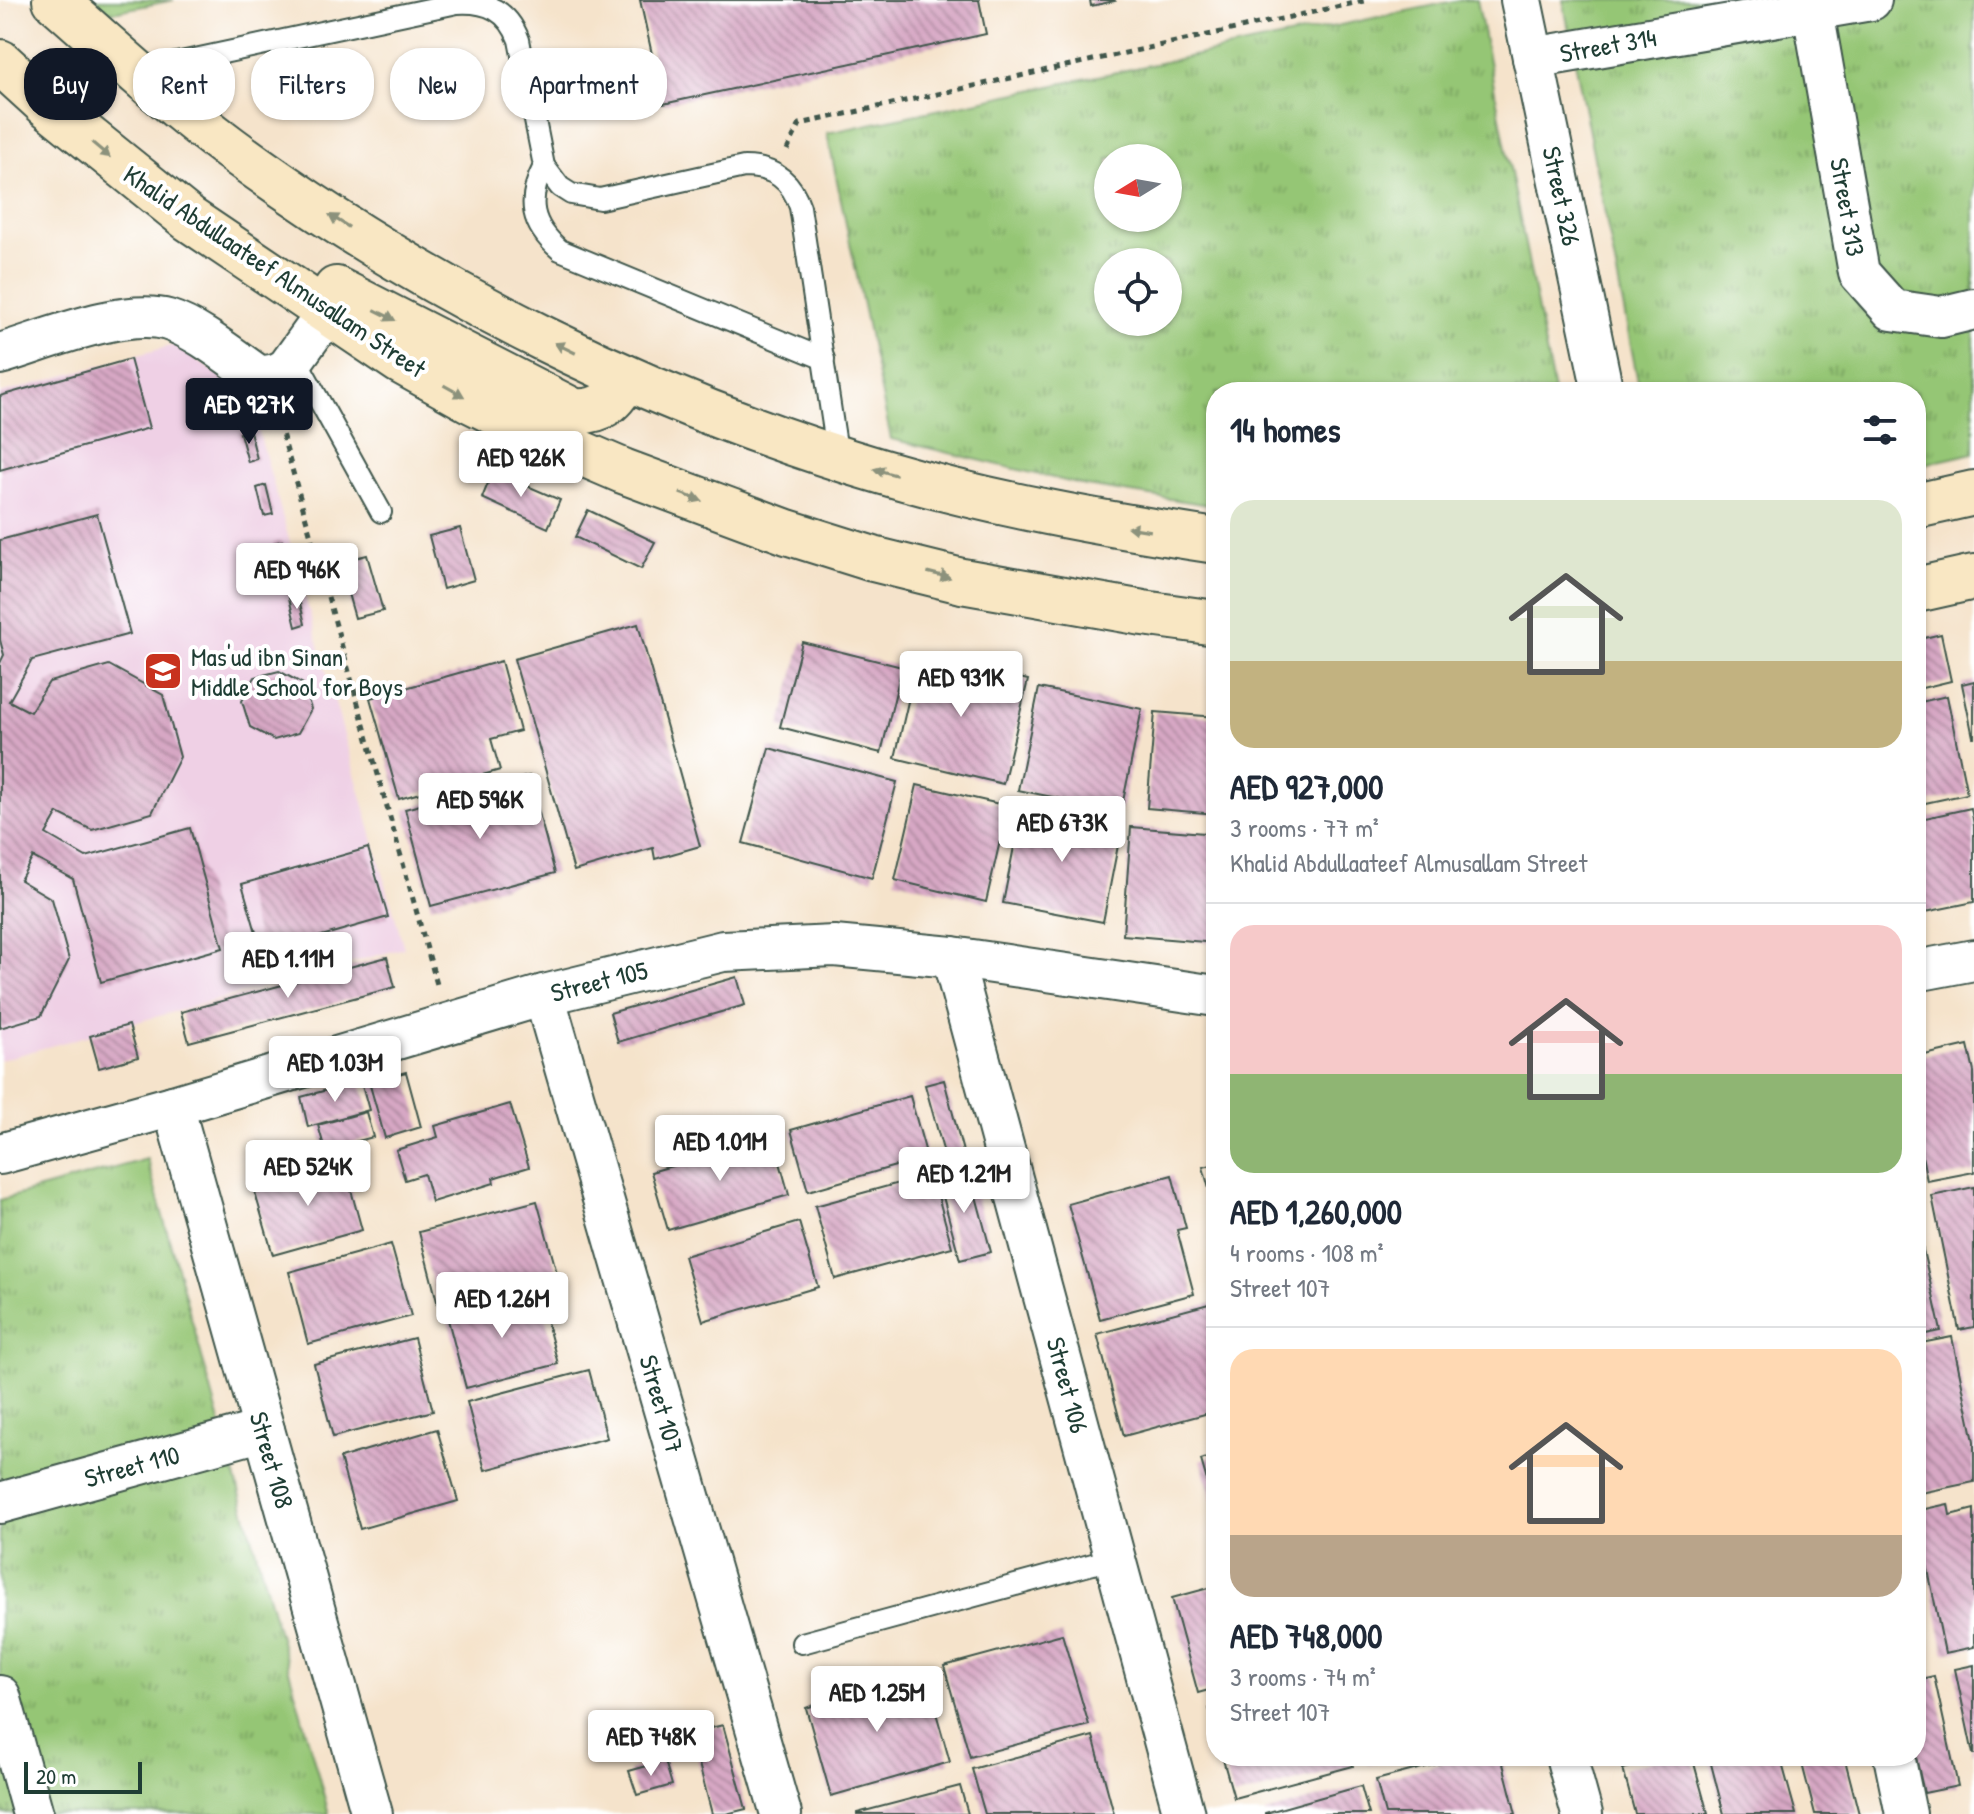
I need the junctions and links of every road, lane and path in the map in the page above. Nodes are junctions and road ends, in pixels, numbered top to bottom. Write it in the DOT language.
graph roads {
  1 [pos="55,0"];
  2 [pos="1368,0"];
  3 [pos="1521,0"];
  4 [pos="1871,0"];
  5 [pos="496,4"];
  6 [pos="1813,11"];
  7 [pos="235,50"];
  8 [pos="1533,58"];
  9 [pos="0,62"];
  10 [pos="133,67"];
  11 [pos="196,120"];
  12 [pos="544,166"];
  13 [pos="776,173"];
  14 [pos="189,219"];
  15 [pos="1974,309"];
  16 [pos="327,313"];
  17 [pos="0,354"];
  18 [pos="824,359"];
  19 [pos="280,367"];
  20 [pos="625,377"];
  21 [pos="1601,382"];
  22 [pos="838,458"];
  23 [pos="1974,493"];
  24 [pos="1926,504"];
  25 [pos="381,512"];
  26 [pos="1206,539"];
  27 [pos="1974,577"];
  28 [pos="1926,588"];
  29 [pos="1206,622"];
  30 [pos="952,957"];
  31 [pos="1974,960"];
  32 [pos="1926,969"];
  33 [pos="544,995"];
  34 [pos="1206,995"];
  35 [pos="447,1023"];
  36 [pos="173,1106"];
  37 [pos="0,1154"];
  38 [pos="264,1430"];
  39 [pos="0,1503"];
  40 [pos="1115,1558"];
  41 [pos="802,1643"];
  42 [pos="0,1696"];
  43 [pos="1569,1766"];
  44 [pos="1896,1766"];
  45 [pos="33,1814"];
  46 [pos="372,1814"];
  47 [pos="781,1814"];
  48 [pos="1184,1814"];
  49 [pos="1582,1814"];
  50 [pos="1906,1814"];
  1 -- 10 [label="street"];
  2 -- 13 [label="path"];
  3 -- 8 [label="street, Street 326"];
  4 -- 6 [label="street, Street 314"];
  5 -- 7 [label="lane"];
  5 -- 12 [label="lane"];
  6 -- 8 [label="street, Street 314"];
  6 -- 15 [label="street, Street 313"];
  8 -- 21 [label="street, Street 326"];
  9 -- 14 [label="street, Khalid Abdullaateef Almusallam Street, one-way"];
  20 -- 11 [label="street, one-way"];
  12 -- 13 [label="lane"];
  12 -- 18 [label="lane"];
  13 -- 18 [label="lane"];
  14 -- 16 [label="street, Khalid Abdullaateef Almusallam Street"];
  14 -- 20 [label="street, one-way"];
  16 -- 19 [label="street"];
  16 -- 29 [label="street, Khalid Abdullaateef Almusallam Street, one-way"];
  17 -- 19 [label="street"];
  18 -- 22 [label="lane"];
  19 -- 25 [label="lane"];
  19 -- 35 [label="path"];
  20 -- 22 [label="street"];
  26 -- 22 [label="street, one-way"];
  23 -- 24 [label="street"];
  27 -- 28 [label="street"];
  30 -- 33 [label="street, Street 105"];
  30 -- 34 [label="street, Street 105"];
  30 -- 40 [label="street, Street 106"];
  31 -- 32 [label="street"];
  33 -- 35 [label="street, Street 105"];
  33 -- 47 [label="street, Street 107"];
  35 -- 36 [label="street, Street 105"];
  36 -- 37 [label="street, Street 105"];
  36 -- 38 [label="street, Street 108"];
  38 -- 39 [label="street, Street 110"];
  38 -- 46 [label="street, Street 108"];
  40 -- 41 [label="lane"];
  40 -- 48 [label="street, Street 106"];
  42 -- 45 [label="street"];
  43 -- 49 [label="street"];
  44 -- 50 [label="street"];
}
